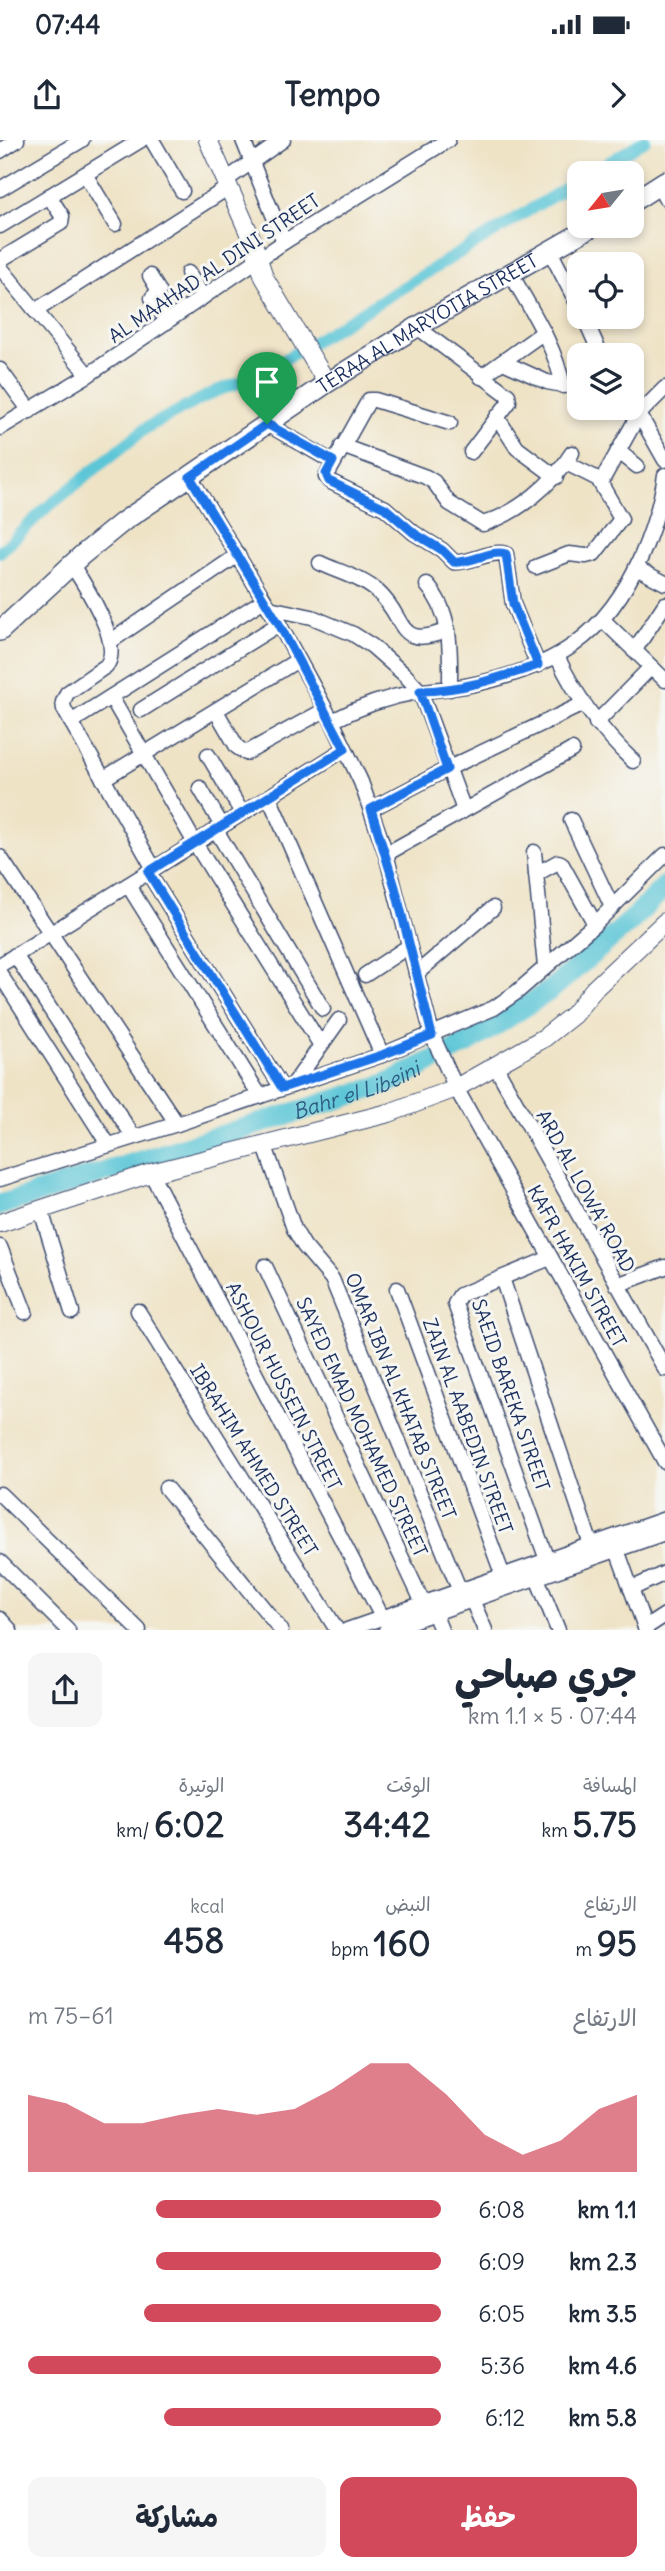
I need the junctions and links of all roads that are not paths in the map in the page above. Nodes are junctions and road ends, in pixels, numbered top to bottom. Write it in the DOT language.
graph roads {
  1 [pos="17,140"];
  2 [pos="82,140"];
  3 [pos="141,140"];
  4 [pos="152,140"];
  5 [pos="208,140"];
  6 [pos="243,140"];
  7 [pos="283,140"];
  8 [pos="448,140"];
  9 [pos="0,151"];
  10 [pos="252,161"];
  11 [pos="85,174"];
  12 [pos="227,184"];
  13 [pos="663,188"];
  14 [pos="0,189"];
  15 [pos="182,191"];
  16 [pos="50,196"];
  17 [pos="644,197"];
  18 [pos="115,224"];
  19 [pos="0,226"];
  20 [pos="572,238"];
  21 [pos="284,242"];
  22 [pos="550,251"];
  23 [pos="0,260"];
  24 [pos="0,267"];
  25 [pos="261,268"];
  26 [pos="188,274"];
  27 [pos="511,274"];
  28 [pos="150,276"];
  29 [pos="567,284"];
  30 [pos="203,297"];
  31 [pos="35,311"];
  32 [pos="167,322"];
  33 [pos="417,327"];
  34 [pos="544,332"];
  35 [pos="503,362"];
  36 [pos="0,370"];
  37 [pos="88,375"];
  38 [pos="322,375"];
  39 [pos="481,377"];
  40 [pos="563,386"];
  41 [pos="567,386"];
  42 [pos="664,393"];
  43 [pos="644,404"];
  44 [pos="30,411"];
  45 [pos="498,417"];
  46 [pos="631,420"];
  47 [pos="642,420"];
  48 [pos="450,423"];
  49 [pos="267,424"];
  50 [pos="0,428"];
  51 [pos="342,446"];
  52 [pos="618,451"];
  53 [pos="471,452"];
  54 [pos="665,460"];
  55 [pos="333,461"];
  56 [pos="636,466"];
  57 [pos="665,475"];
  58 [pos="190,477"];
  59 [pos="556,477"];
  60 [pos="601,482"];
  61 [pos="237,555"];
  62 [pos="320,563"];
  63 [pos="72,565"];
  64 [pos="536,567"];
  65 [pos="636,568"];
  66 [pos="665,583"];
  67 [pos="427,585"];
  68 [pos="267,604"];
  69 [pos="665,604"];
  70 [pos="603,621"];
  71 [pos="279,624"];
  72 [pos="448,630"];
  73 [pos="0,631"];
  74 [pos="111,641"];
  75 [pos="634,651"];
  76 [pos="557,656"];
  77 [pos="298,660"];
  78 [pos="538,665"];
  79 [pos="651,667"];
  80 [pos="665,680"];
  81 [pos="450,689"];
  82 [pos="420,691"];
  83 [pos="111,696"];
  84 [pos="583,704"];
  85 [pos="141,710"];
  86 [pos="216,710"];
  87 [pos="328,716"];
  88 [pos="71,722"];
  89 [pos="596,723"];
  90 [pos="345,749"];
  91 [pos="572,750"];
  92 [pos="144,755"];
  93 [pos="208,755"];
  94 [pos="633,761"];
  95 [pos="447,769"];
  96 [pos="103,779"];
  97 [pos="200,788"];
  98 [pos="269,797"];
  99 [pos="371,809"];
  100 [pos="464,810"];
  101 [pos="242,813"];
  102 [pos="571,820"];
  103 [pos="219,828"];
  104 [pos="195,843"];
  105 [pos="534,852"];
  106 [pos="386,854"];
  107 [pos="665,855"];
  108 [pos="0,857"];
  109 [pos="151,870"];
  110 [pos="536,874"];
  111 [pos="128,885"];
  112 [pos="612,907"];
  113 [pos="494,908"];
  114 [pos="665,922"];
  115 [pos="595,923"];
  116 [pos="51,933"];
  117 [pos="409,946"];
  118 [pos="15,955"];
  119 [pos="0,965"];
  120 [pos="545,967"];
  121 [pos="0,974"];
  122 [pos="416,974"];
  123 [pos="365,975"];
  124 [pos="323,1009"];
  125 [pos="339,1020"];
  126 [pos="432,1035"];
  127 [pos="320,1044"];
  128 [pos="382,1055"];
  129 [pos="496,1067"];
  130 [pos="287,1087"];
  131 [pos="456,1088"];
  132 [pos="260,1096"];
  133 [pos="177,1124"];
  134 [pos="134,1136"];
  135 [pos="108,1144"];
  136 [pos="265,1146"];
  137 [pos="151,1173"];
  138 [pos="0,1179"];
  139 [pos="41,1210"];
  140 [pos="0,1223"];
  141 [pos="0,1247"];
  142 [pos="550,1258"];
  143 [pos="265,1266"];
  144 [pos="665,1267"];
  145 [pos="502,1278"];
  146 [pos="617,1285"];
  147 [pos="397,1289"];
  148 [pos="138,1311"];
  149 [pos="25,1312"];
  150 [pos="72,1312"];
  151 [pos="665,1369"];
  152 [pos="665,1462"];
  153 [pos="166,1488"];
  154 [pos="0,1494"];
  155 [pos="665,1519"];
  156 [pos="665,1533"];
  157 [pos="590,1545"];
  158 [pos="617,1550"];
  159 [pos="547,1560"];
  160 [pos="0,1562"];
  161 [pos="665,1573"];
  162 [pos="503,1576"];
  163 [pos="537,1578"];
  164 [pos="631,1589"];
  165 [pos="466,1595"];
  166 [pos="429,1608"];
  167 [pos="665,1615"];
  168 [pos="0,1619"];
  169 [pos="384,1623"];
  170 [pos="10,1629"];
  171 [pos="68,1629"];
  172 [pos="139,1629"];
  173 [pos="281,1629"];
  174 [pos="337,1629"];
  175 [pos="347,1629"];
  176 [pos="441,1629"];
  177 [pos="485,1629"];
  178 [pos="558,1629"];
  179 [pos="646,1629"];
  1 -- 9 [label="street"];
  2 -- 14 [label="street"];
  3 -- 11 [label="street"];
  4 -- 15 [label="street"];
  5 -- 12 [label="street"];
  6 -- 10 [label="street"];
  7 -- 10 [label="street"];
  8 -- 21 [label="street, AL MAAHAD AL DINI STREET"];
  10 -- 12 [label="street"];
  10 -- 21 [label="street"];
  11 -- 16 [label="street"];
  11 -- 18 [label="street"];
  12 -- 25 [label="street"];
  12 -- 31 [label="street"];
  13 -- 17 [label="main road"];
  16 -- 19 [label="street"];
  16 -- 23 [label="street"];
  20 -- 22 [label="main road, TERAA AL MARYOTIA STREET"];
  21 -- 25 [label="street, AL MAAHAD AL DINI STREET"];
  22 -- 27 [label="main road, TERAA AL MARYOTIA STREET"];
  22 -- 29 [label="street"];
  24 -- 31 [label="street"];
  25 -- 30 [label="street, AL MAAHAD AL DINI STREET"];
  25 -- 38 [label="street"];
  26 -- 30 [label="street"];
  27 -- 33 [label="main road, TERAA AL MARYOTIA STREET"];
  27 -- 34 [label="street"];
  28 -- 32 [label="street"];
  30 -- 32 [label="street, AL MAAHAD AL DINI STREET"];
  31 -- 37 [label="street"];
  32 -- 37 [label="street, AL MAAHAD AL DINI STREET"];
  33 -- 38 [label="main road, TERAA AL MARYOTIA STREET"];
  33 -- 39 [label="street"];
  34 -- 35 [label="street"];
  34 -- 40 [label="street"];
  35 -- 39 [label="street"];
  35 -- 40 [label="street"];
  36 -- 44 [label="street"];
  37 -- 44 [label="street, AL MAAHAD AL DINI STREET"];
  38 -- 49 [label="main road, TERAA AL MARYOTIA STREET"];
  39 -- 45 [label="street"];
  40 -- 41 [label="street"];
  42 -- 43 [label="street"];
  44 -- 50 [label="street, AL MAAHAD AL DINI STREET"];
  45 -- 53 [label="street"];
  45 -- 59 [label="street"];
  46 -- 52 [label="street"];
  47 -- 54 [label="street"];
  48 -- 51 [label="street"];
  49 -- 55 [label="street"];
  49 -- 58 [label="main road, TERAA AL MARYOTIA STREET"];
  51 -- 55 [label="street"];
  51 -- 59 [label="street"];
  52 -- 56 [label="street"];
  52 -- 60 [label="street"];
  55 -- 78 [label="street"];
  57 -- 65 [label="street"];
  58 -- 61 [label="street, KAFR HAKIM STREET"];
  58 -- 63 [label="main road, TERAA AL MARYOTIA STREET"];
  59 -- 60 [label="street"];
  60 -- 64 [label="street"];
  61 -- 68 [label="street, KAFR HAKIM STREET"];
  61 -- 74 [label="street"];
  62 -- 72 [label="street"];
  63 -- 73 [label="main road, TERAA AL MARYOTIA STREET"];
  63 -- 74 [label="street"];
  65 -- 66 [label="street"];
  65 -- 70 [label="street"];
  67 -- 72 [label="street"];
  68 -- 71 [label="street, KAFR HAKIM STREET"];
  68 -- 82 [label="street"];
  68 -- 83 [label="street"];
  69 -- 75 [label="street"];
  70 -- 75 [label="street"];
  70 -- 76 [label="street"];
  71 -- 77 [label="street, KAFR HAKIM STREET"];
  71 -- 85 [label="street"];
  72 -- 81 [label="street"];
  74 -- 88 [label="street"];
  75 -- 79 [label="street"];
  76 -- 78 [label="street"];
  76 -- 84 [label="street"];
  77 -- 86 [label="street"];
  77 -- 87 [label="street, KAFR HAKIM STREET"];
  78 -- 81 [label="street"];
  79 -- 80 [label="street"];
  79 -- 89 [label="street"];
  81 -- 82 [label="street"];
  82 -- 87 [label="street"];
  82 -- 95 [label="street"];
  83 -- 88 [label="street"];
  83 -- 92 [label="street"];
  84 -- 89 [label="street"];
  84 -- 95 [label="street"];
  86 -- 87 [label="street"];
  86 -- 92 [label="street"];
  87 -- 90 [label="street, KAFR HAKIM STREET"];
  88 -- 96 [label="street"];
  89 -- 94 [label="street"];
  90 -- 98 [label="street"];
  90 -- 99 [label="street, KAFR HAKIM STREET"];
  91 -- 100 [label="street"];
  92 -- 96 [label="street"];
  92 -- 104 [label="street"];
  93 -- 101 [label="street"];
  95 -- 99 [label="street"];
  95 -- 100 [label="street"];
  96 -- 109 [label="street"];
  97 -- 103 [label="street"];
  98 -- 101 [label="street"];
  98 -- 128 [label="street"];
  99 -- 106 [label="street, KAFR HAKIM STREET"];
  100 -- 106 [label="street"];
  101 -- 103 [label="street"];
  102 -- 112 [label="street"];
  103 -- 104 [label="street"];
  103 -- 124 [label="street"];
  104 -- 109 [label="street"];
  104 -- 127 [label="street"];
  105 -- 110 [label="street"];
  106 -- 117 [label="street, KAFR HAKIM STREET"];
  107 -- 112 [label="street"];
  108 -- 116 [label="street"];
  109 -- 111 [label="street"];
  109 -- 130 [label="street"];
  110 -- 115 [label="street"];
  110 -- 120 [label="street"];
  111 -- 116 [label="street"];
  111 -- 132 [label="street"];
  112 -- 115 [label="street"];
  113 -- 122 [label="street"];
  114 -- 129 [label="street"];
  115 -- 120 [label="street"];
  116 -- 118 [label="street"];
  116 -- 133 [label="street"];
  117 -- 122 [label="street, KAFR HAKIM STREET"];
  117 -- 123 [label="street"];
  118 -- 119 [label="street"];
  118 -- 134 [label="street"];
  120 -- 126 [label="street"];
  121 -- 135 [label="street"];
  122 -- 126 [label="street, KAFR HAKIM STREET"];
  125 -- 127 [label="street"];
  126 -- 128 [label="street"];
  126 -- 131 [label="street, KAFR HAKIM STREET"];
  127 -- 130 [label="street"];
  128 -- 130 [label="street"];
  129 -- 131 [label="street"];
  129 -- 146 [label="street, ARD AL LOWA' ROAD"];
  130 -- 132 [label="street"];
  131 -- 136 [label="street"];
  131 -- 142 [label="street, KAFR HAKIM STREET"];
  132 -- 133 [label="street"];
  133 -- 134 [label="street"];
  134 -- 135 [label="street"];
  135 -- 138 [label="street"];
  136 -- 137 [label="street"];
  136 -- 165 [label="street, OMAR IBN AL KHATAB STREET"];
  137 -- 139 [label="street"];
  137 -- 169 [label="street, ASHOUR HUSSEIN STREET"];
  139 -- 140 [label="street"];
  139 -- 150 [label="street"];
  141 -- 149 [label="street"];
  142 -- 145 [label="street, SAEID BAREKA STREET"];
  142 -- 152 [label="street, KAFR HAKIM STREET"];
  143 -- 166 [label="street, SAYED EMAD MOHAMED STREET"];
  144 -- 146 [label="street"];
  145 -- 157 [label="street"];
  145 -- 159 [label="street, SAEID BAREKA STREET"];
  146 -- 151 [label="street, ARD AL LOWA' ROAD"];
  147 -- 162 [label="street, ZAIN AL AABEDIN STREET"];
  148 -- 174 [label="street, IBRAHIM AHMED STREET"];
  153 -- 173 [label="street"];
  154 -- 172 [label="street"];
  155 -- 157 [label="street"];
  156 -- 158 [label="street"];
  157 -- 159 [label="street"];
  158 -- 163 [label="street"];
  158 -- 164 [label="street"];
  159 -- 162 [label="street"];
  160 -- 171 [label="street"];
  161 -- 164 [label="street"];
  162 -- 165 [label="street"];
  163 -- 165 [label="street"];
  163 -- 178 [label="street"];
  164 -- 179 [label="street"];
  165 -- 166 [label="street"];
  165 -- 177 [label="street, OMAR IBN AL KHATAB STREET"];
  166 -- 169 [label="street"];
  166 -- 176 [label="street, SAYED EMAD MOHAMED STREET"];
  167 -- 179 [label="street"];
  168 -- 170 [label="street"];
  169 -- 175 [label="street"];
}
